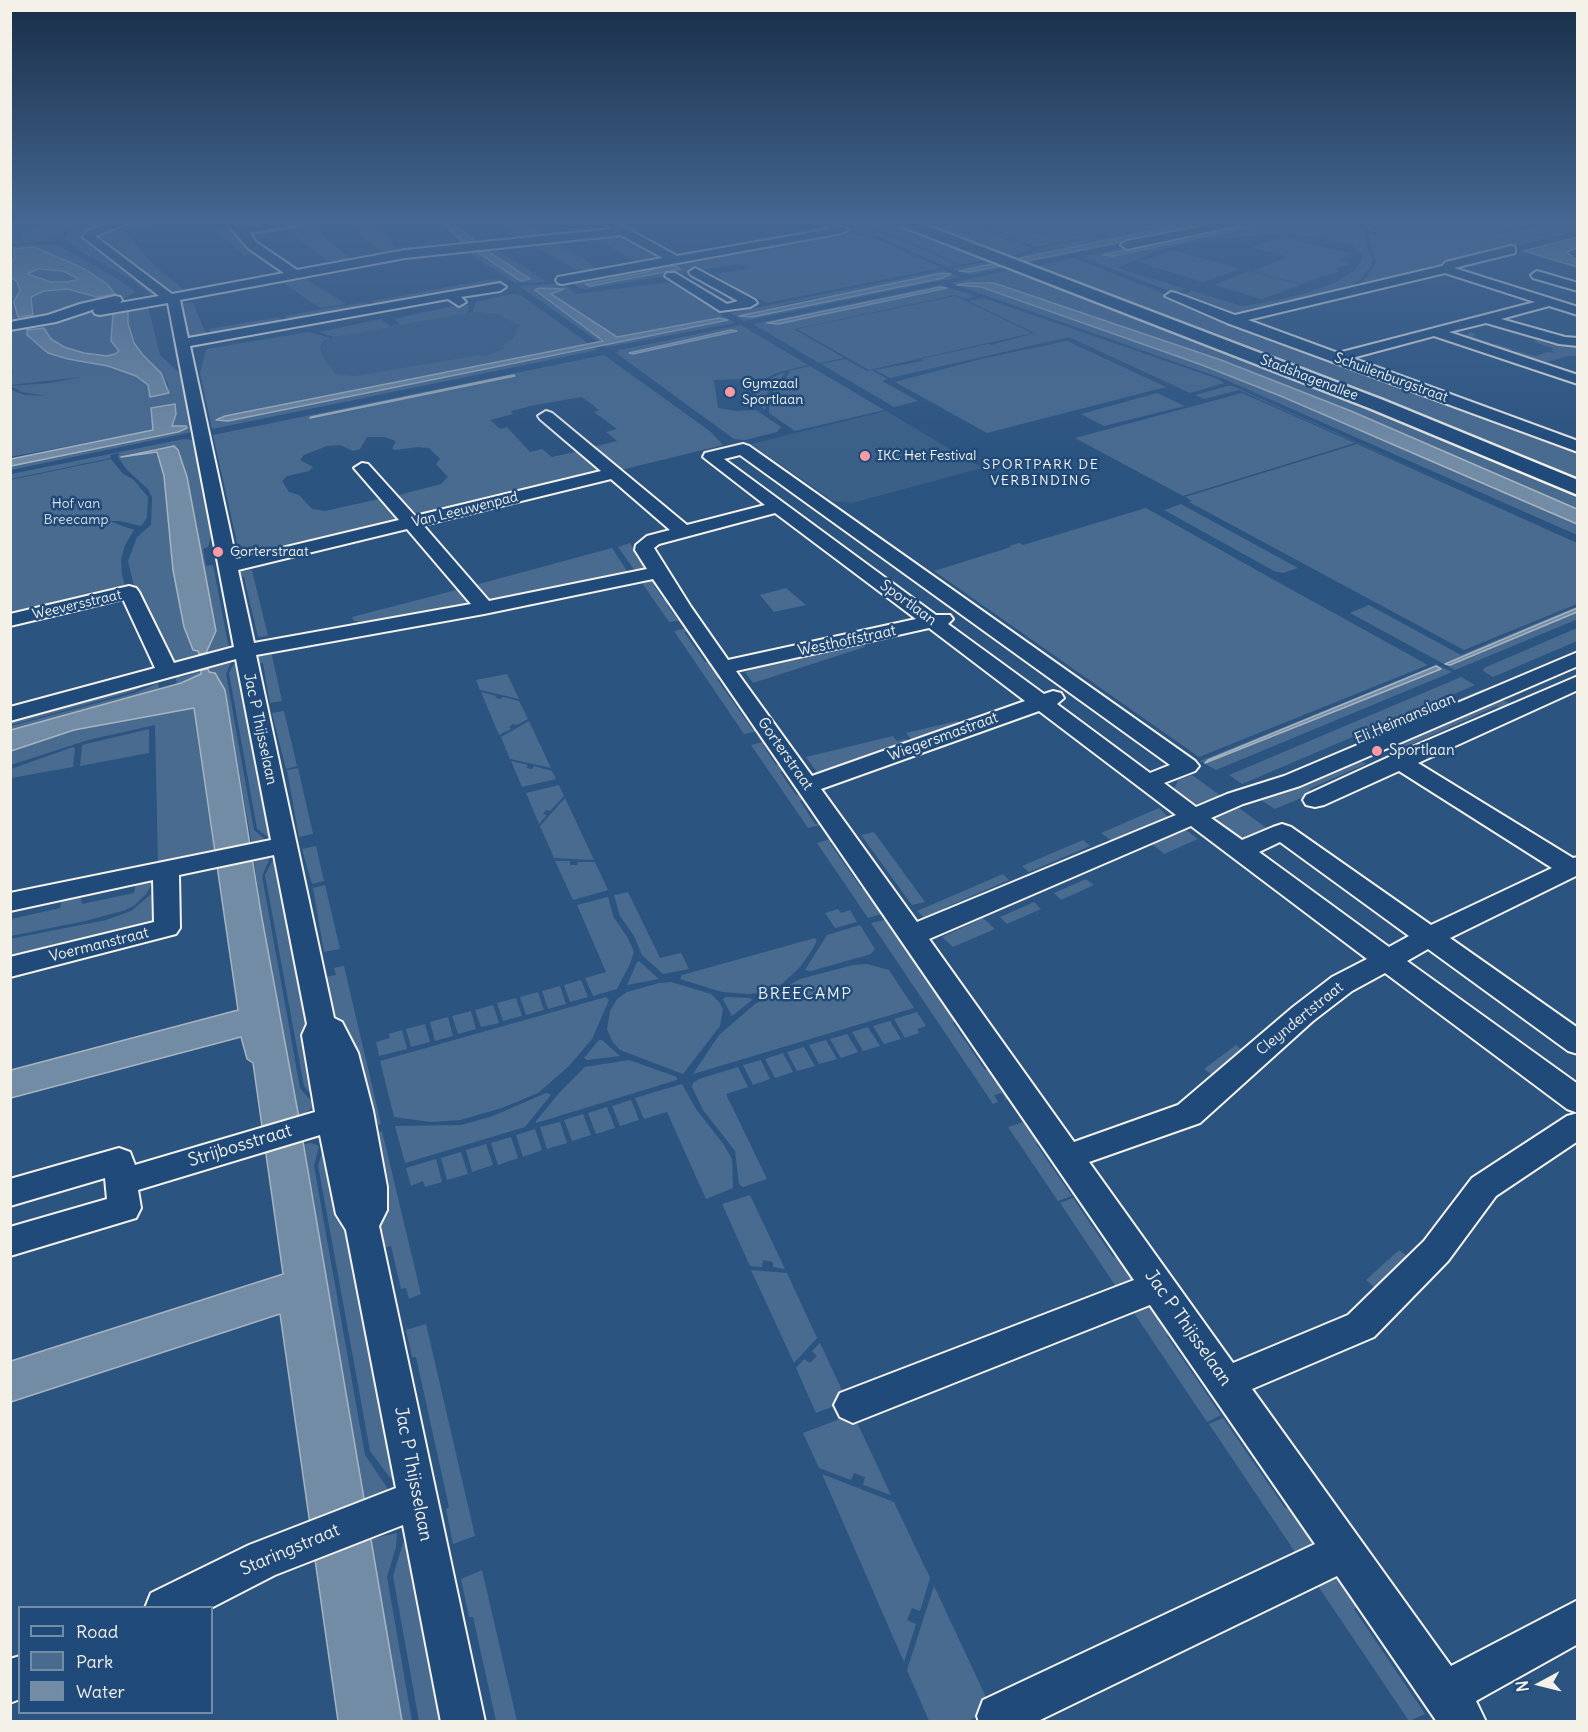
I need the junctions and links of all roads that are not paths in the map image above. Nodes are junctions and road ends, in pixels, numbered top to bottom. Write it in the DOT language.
graph roads {
  1 [pos="103,303"];
  2 [pos="136,303"];
  3 [pos="172,303"];
  4 [pos="454,303"];
  5 [pos="712,303"];
  6 [pos="750,303"];
  7 [pos="1114,303"];
  8 [pos="1189,303"];
  9 [pos="1304,303"];
  10 [pos="1545,303"];
  11 [pos="1551,303"];
  12 [pos="1575,309"];
  13 [pos="100,311"];
  14 [pos="1487,318"];
  15 [pos="1232,320"];
  16 [pos="10,326"];
  17 [pos="1434,332"];
  18 [pos="1578,342"];
  19 [pos="182,343"];
  20 [pos="1336,358"];
  21 [pos="1578,380"];
  22 [pos="546,416"];
  23 [pos="1578,447"];
  24 [pos="362,468"];
  25 [pos="614,473"];
  26 [pos="1578,488"];
  27 [pos="778,507"];
  28 [pos="842,520"];
  29 [pos="412,523"];
  30 [pos="809,530"];
  31 [pos="684,532"];
  32 [pos="905,565"];
  33 [pos="228,567"];
  34 [pos="657,573"];
  35 [pos="870,575"];
  36 [pos="484,608"];
  37 [pos="969,610"];
  38 [pos="10,620"];
  39 [pos="934,622"];
  40 [pos="1578,645"];
  41 [pos="244,651"];
  42 [pos="1578,658"];
  43 [pos="724,667"];
  44 [pos="167,671"];
  45 [pos="1578,682"];
  46 [pos="1500,684"];
  47 [pos="1077,688"];
  48 [pos="1041,702"];
  49 [pos="1532,702"];
  50 [pos="10,714"];
  51 [pos="1400,761"];
  52 [pos="1147,782"];
  53 [pos="808,786"];
  54 [pos="1315,800"];
  55 [pos="1195,817"];
  56 [pos="284,845"];
  57 [pos="1240,851"];
  58 [pos="1573,866"];
  59 [pos="166,871"];
  60 [pos="10,902"];
  61 [pos="912,935"];
  62 [pos="1429,937"];
  63 [pos="1386,959"];
  64 [pos="10,967"];
  65 [pos="1578,1043"];
  66 [pos="1578,1101"];
  67 [pos="331,1119"];
  68 [pos="1578,1125"];
  69 [pos="1068,1157"];
  70 [pos="122,1182"];
  71 [pos="10,1193"];
  72 [pos="10,1242"];
  73 [pos="1158,1286"];
  74 [pos="1226,1383"];
  75 [pos="853,1404"];
  76 [pos="418,1499"];
  77 [pos="1344,1551"];
  78 [pos="170,1606"];
  79 [pos="1578,1621"];
  80 [pos="1454,1708"];
  81 [pos="999,1716"];
  82 [pos="462,1722"];
  1 -- 16 [label="street"];
  2 -- 13 [label="street"];
  3 -- 19 [label="street, Jac P Thijsselaan"];
  4 -- 19 [label="street"];
  5 -- 6 [label="street"];
  7 -- 26 [label="main road, Stadshagenallee"];
  8 -- 15 [label="street, Schuilenburgstraat"];
  9 -- 15 [label="street"];
  10 -- 14 [label="street"];
  11 -- 12 [label="street"];
  14 -- 17 [label="street"];
  14 -- 18 [label="street"];
  15 -- 20 [label="street, Schuilenburgstraat"];
  17 -- 20 [label="street"];
  17 -- 21 [label="street"];
  19 -- 33 [label="street, Jac P Thijsselaan"];
  20 -- 23 [label="street, Schuilenburgstraat"];
  22 -- 25 [label="street"];
  24 -- 29 [label="street"];
  25 -- 29 [label="street, Van Leeuwenpad"];
  25 -- 31 [label="street"];
  27 -- 28 [label="street, Sportlaan"];
  27 -- 30 [label="street, Sportlaan"];
  27 -- 31 [label="street"];
  28 -- 30 [label="street"];
  28 -- 32 [label="street, Sportlaan"];
  29 -- 33 [label="street, Van Leeuwenpad"];
  29 -- 36 [label="street"];
  30 -- 35 [label="street, Sportlaan"];
  31 -- 34 [label="street, Gorterstraat"];
  32 -- 35 [label="street, Sportlaan"];
  32 -- 37 [label="street, Sportlaan"];
  33 -- 41 [label="street, Jac P Thijsselaan"];
  34 -- 36 [label="street"];
  34 -- 43 [label="street, Gorterstraat"];
  35 -- 39 [label="street, Sportlaan"];
  36 -- 41 [label="street"];
  37 -- 39 [label="street, Westhoffstraat"];
  37 -- 47 [label="street, Sportlaan"];
  38 -- 44 [label="street, Weeversstraat"];
  39 -- 43 [label="street, Westhoffstraat"];
  39 -- 48 [label="street, Sportlaan"];
  40 -- 46 [label="street, Eli Heimanslaan"];
  41 -- 44 [label="street"];
  41 -- 56 [label="street, Jac P Thijsselaan"];
  42 -- 46 [label="street, Eli Heimanslaan"];
  43 -- 53 [label="street, Gorterstraat"];
  44 -- 50 [label="street"];
  45 -- 49 [label="street"];
  46 -- 49 [label="street"];
  46 -- 55 [label="street, Eli Heimanslaan"];
  47 -- 48 [label="street, Wiegersmastraat"];
  47 -- 52 [label="street, Sportlaan"];
  48 -- 52 [label="street, Sportlaan"];
  48 -- 53 [label="street, Wiegersmastraat"];
  49 -- 51 [label="street"];
  51 -- 54 [label="street"];
  51 -- 58 [label="street, Cleyndertstraat"];
  52 -- 55 [label="street, Sportlaan"];
  53 -- 61 [label="street, Gorterstraat"];
  55 -- 57 [label="street, Sportlaan"];
  55 -- 61 [label="street, Eli Heimanslaan"];
  56 -- 59 [label="street"];
  56 -- 67 [label="street, Jac P Thijsselaan"];
  57 -- 62 [label="street"];
  57 -- 63 [label="street, Sportlaan"];
  58 -- 62 [label="street, Cleyndertstraat"];
  59 -- 60 [label="street"];
  59 -- 64 [label="street, Voermanstraat"];
  61 -- 69 [label="street, Jac P Thijsselaan"];
  62 -- 63 [label="street, Cleyndertstraat"];
  62 -- 65 [label="street"];
  63 -- 66 [label="street, Sportlaan"];
  63 -- 69 [label="street, Cleyndertstraat"];
  67 -- 70 [label="street, Strijbosstraat"];
  67 -- 76 [label="street, Jac P Thijsselaan"];
  68 -- 74 [label="street"];
  69 -- 73 [label="street, Jac P Thijsselaan"];
  70 -- 71 [label="street"];
  70 -- 72 [label="street"];
  73 -- 74 [label="street, Jac P Thijsselaan"];
  73 -- 75 [label="street"];
  74 -- 77 [label="street, Jac P Thijsselaan"];
  76 -- 78 [label="street, Staringstraat"];
  76 -- 82 [label="street, Jac P Thijsselaan"];
  77 -- 80 [label="street, Jac P Thijsselaan"];
  77 -- 81 [label="street"];
  79 -- 80 [label="street"];
}
